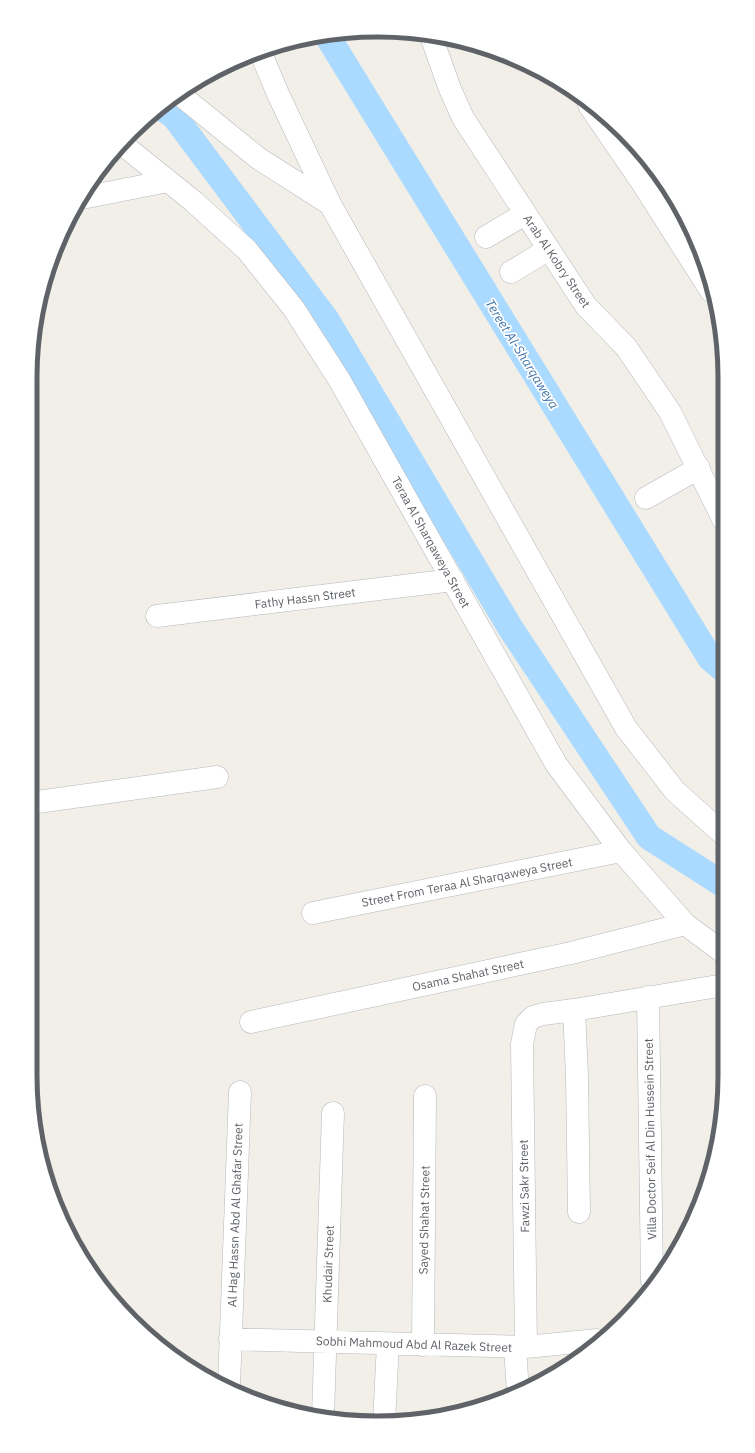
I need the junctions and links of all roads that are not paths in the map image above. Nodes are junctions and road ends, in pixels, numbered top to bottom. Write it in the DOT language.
graph roads {
  1 [pos="433,42"];
  2 [pos="263,57"];
  3 [pos="183,97"];
  4 [pos="600,119"];
  5 [pos="126,148"];
  6 [pos="168,181"];
  7 [pos="657,183"];
  8 [pos="643,184"];
  9 [pos="89,197"];
  10 [pos="330,204"];
  11 [pos="525,214"];
  12 [pos="486,237"];
  13 [pos="548,249"];
  14 [pos="511,272"];
  15 [pos="702,275"];
  16 [pos="699,468"];
  17 [pos="646,498"];
  18 [pos="718,510"];
  19 [pos="453,580"];
  20 [pos="157,616"];
  21 [pos="217,777"];
  22 [pos="37,801"];
  23 [pos="718,829"];
  24 [pos="621,851"];
  25 [pos="313,913"];
  26 [pos="685,924"];
  27 [pos="718,949"];
  28 [pos="718,986"];
  29 [pos="648,997"];
  30 [pos="574,1010"];
  31 [pos="250,1022"];
  32 [pos="240,1092"];
  33 [pos="425,1096"];
  34 [pos="333,1113"];
  35 [pos="579,1212"];
  36 [pos="652,1278"];
  37 [pos="230,1339"];
  38 [pos="592,1340"];
  39 [pos="325,1341"];
  40 [pos="388,1344"];
  41 [pos="423,1345"];
  42 [pos="520,1347"];
  43 [pos="229,1382"];
  44 [pos="518,1385"];
  45 [pos="323,1411"];
  46 [pos="384,1416"];
  1 -- 11 [label="street, Arab Al Kobry Street"];
  2 -- 10 [label="street"];
  3 -- 10 [label="street"];
  4 -- 8 [label="street"];
  5 -- 6 [label="street, Teraa Al Sharqaweya Street"];
  6 -- 9 [label="street"];
  6 -- 19 [label="street, Teraa Al Sharqaweya Street"];
  7 -- 8 [label="street"];
  8 -- 15 [label="street"];
  10 -- 23 [label="street"];
  11 -- 12 [label="street"];
  11 -- 13 [label="street, Arab Al Kobry Street"];
  13 -- 14 [label="street"];
  13 -- 16 [label="street, Arab Al Kobry Street"];
  16 -- 17 [label="street"];
  16 -- 18 [label="street, Arab Al Kobry Street"];
  19 -- 20 [label="street, Fathy Hassn Street"];
  19 -- 24 [label="street, Teraa Al Sharqaweya Street"];
  21 -- 22 [label="street"];
  24 -- 25 [label="street, Street From Teraa Al Sharqaweya Street"];
  24 -- 26 [label="street, Teraa Al Sharqaweya Street"];
  26 -- 27 [label="street, Teraa Al Sharqaweya Street"];
  26 -- 31 [label="street, Osama Shahat Street"];
  28 -- 29 [label="street"];
  29 -- 30 [label="street"];
  29 -- 36 [label="street, Villa Doctor Seif Al Din Hussein Street"];
  30 -- 35 [label="street"];
  30 -- 42 [label="street, Fawzi Sakr Street"];
  32 -- 37 [label="street, Al Hag Hassn Abd Al Ghafar Street"];
  33 -- 41 [label="street, Sayed Shahat Street"];
  34 -- 39 [label="street, Khudair Street"];
  37 -- 39 [label="street, Sobhi Mahmoud Abd Al Razek Street"];
  37 -- 43 [label="street, Al Hag Hassn Abd Al Ghafar Street"];
  38 -- 42 [label="street, Sobhi Mahmoud Abd Al Razek Street"];
  39 -- 40 [label="street, Sobhi Mahmoud Abd Al Razek Street"];
  39 -- 45 [label="street, Khudair Street"];
  40 -- 41 [label="street, Sobhi Mahmoud Abd Al Razek Street"];
  40 -- 46 [label="street"];
  41 -- 42 [label="street, Sobhi Mahmoud Abd Al Razek Street"];
  42 -- 44 [label="street, Fawzi Sakr Street"];
}
